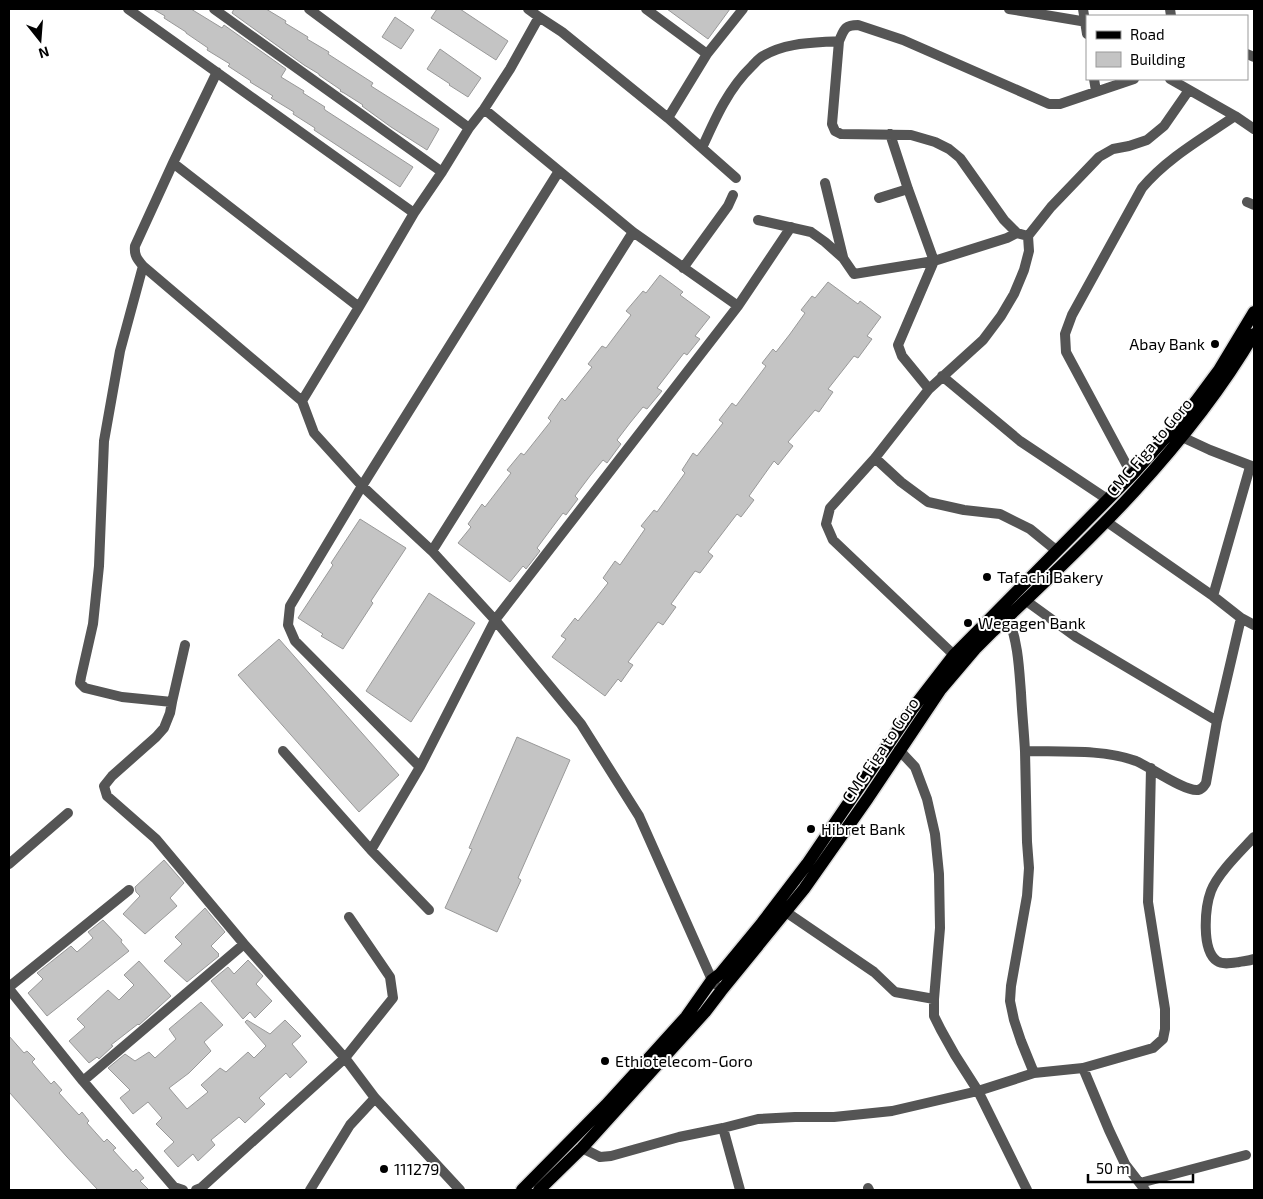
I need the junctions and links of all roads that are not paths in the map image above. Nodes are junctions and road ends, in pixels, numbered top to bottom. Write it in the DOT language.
graph roads {
  1 [pos="128,9"];
  2 [pos="214,9"];
  3 [pos="309,9"];
  4 [pos="528,9"];
  5 [pos="646,9"];
  6 [pos="743,9"];
  7 [pos="1009,9"];
  8 [pos="1083,9"];
  9 [pos="539,17"];
  10 [pos="1086,22"];
  11 [pos="839,42"];
  12 [pos="707,54"];
  13 [pos="217,72"];
  14 [pos="1094,80"];
  15 [pos="1131,80"];
  16 [pos="1172,80"];
  17 [pos="1189,90"];
  18 [pos="1096,91"];
  19 [pos="484,110"];
  20 [pos="1235,116"];
  21 [pos="668,118"];
  22 [pos="469,128"];
  23 [pos="1254,129"];
  24 [pos="890,134"];
  25 [pos="702,148"];
  26 [pos="173,163"];
  27 [pos="559,171"];
  28 [pos="442,172"];
  29 [pos="736,178"];
  30 [pos="825,183"];
  31 [pos="908,190"];
  32 [pos="733,195"];
  33 [pos="879,198"];
  34 [pos="414,214"];
  35 [pos="758,220"];
  36 [pos="791,227"];
  37 [pos="632,232"];
  38 [pos="1017,233"];
  39 [pos="1028,236"];
  40 [pos="843,258"];
  41 [pos="934,261"];
  42 [pos="143,266"];
  43 [pos="683,268"];
  44 [pos="738,306"];
  45 [pos="359,307"];
  46 [pos="1254,312"];
  47 [pos="1254,334"];
  48 [pos="942,376"];
  49 [pos="929,389"];
  50 [pos="302,401"];
  51 [pos="1182,437"];
  52 [pos="875,458"];
  53 [pos="1252,467"];
  54 [pos="1132,475"];
  55 [pos="362,486"];
  56 [pos="1107,500"];
  57 [pos="1107,522"];
  58 [pos="432,550"];
  59 [pos="1056,551"];
  60 [pos="1213,596"];
  61 [pos="1025,600"];
  62 [pos="1008,617"];
  63 [pos="1241,618"];
  64 [pos="496,620"];
  65 [pos="1254,625"];
  66 [pos="185,645"];
  67 [pos="954,655"];
  68 [pos="172,702"];
  69 [pos="1217,721"];
  70 [pos="899,750"];
  71 [pos="283,751"];
  72 [pos="1025,752"];
  73 [pos="420,767"];
  74 [pos="1151,768"];
  75 [pos="68,812"];
  76 [pos="1254,837"];
  77 [pos="371,850"];
  78 [pos="9,864"];
  79 [pos="129,890"];
  80 [pos="429,910"];
  81 [pos="786,912"];
  82 [pos="349,917"];
  83 [pos="244,944"];
  84 [pos="1254,959"];
  85 [pos="712,980"];
  86 [pos="9,988"];
  87 [pos="720,991"];
  88 [pos="934,1000"];
  89 [pos="345,1058"];
  90 [pos="1084,1068"];
  91 [pos="1034,1072"];
  92 [pos="83,1081"];
  93 [pos="978,1091"];
  94 [pos="374,1098"];
  95 [pos="723,1128"];
  96 [pos="582,1148"];
  97 [pos="1246,1155"];
  98 [pos="1142,1187"];
  99 [pos="176,1189"];
  100 [pos="1024,1189"];
  101 [pos="196,1190"];
  102 [pos="310,1190"];
  103 [pos="460,1190"];
  104 [pos="522,1190"];
  105 [pos="539,1190"];
  106 [pos="740,1190"];
  1 -- 13 [label="street"];
  2 -- 28 [label="street"];
  3 -- 22 [label="street"];
  4 -- 9 [label="street"];
  5 -- 12 [label="street"];
  6 -- 12 [label="street"];
  7 -- 10 [label="street"];
  8 -- 10 [label="street"];
  9 -- 19 [label="street"];
  9 -- 21 [label="street"];
  11 -- 18 [label="street"];
  11 -- 24 [label="street"];
  11 -- 25 [label="street"];
  12 -- 21 [label="street"];
  13 -- 26 [label="street"];
  13 -- 34 [label="street"];
  14 -- 18 [label="street"];
  15 -- 18 [label="street"];
  16 -- 17 [label="street"];
  17 -- 20 [label="street"];
  17 -- 39 [label="street"];
  19 -- 22 [label="street"];
  19 -- 27 [label="street"];
  20 -- 23 [label="street"];
  20 -- 54 [label="street"];
  21 -- 25 [label="street"];
  22 -- 28 [label="street"];
  24 -- 31 [label="street"];
  24 -- 38 [label="street"];
  25 -- 29 [label="street"];
  26 -- 42 [label="street"];
  26 -- 45 [label="street"];
  27 -- 37 [label="street"];
  27 -- 55 [label="street"];
  28 -- 34 [label="street"];
  30 -- 40 [label="street"];
  31 -- 33 [label="street"];
  31 -- 41 [label="street"];
  32 -- 43 [label="street"];
  34 -- 45 [label="street"];
  35 -- 36 [label="street"];
  36 -- 40 [label="street"];
  36 -- 44 [label="street"];
  37 -- 43 [label="street"];
  37 -- 58 [label="street"];
  38 -- 39 [label="street"];
  38 -- 41 [label="street"];
  39 -- 48 [label="street"];
  40 -- 41 [label="street"];
  41 -- 49 [label="street"];
  42 -- 50 [label="street"];
  42 -- 68 [label="street"];
  43 -- 44 [label="street"];
  44 -- 64 [label="street"];
  45 -- 50 [label="street"];
  46 -- 54 [label="main road"];
  47 -- 51 [label="main road, CMC Figa to Goro"];
  48 -- 49 [label="street"];
  48 -- 56 [label="street"];
  49 -- 52 [label="street"];
  50 -- 55 [label="street"];
  51 -- 53 [label="street"];
  51 -- 57 [label="main road, CMC Figa to Goro"];
  52 -- 59 [label="street"];
  52 -- 67 [label="street"];
  53 -- 60 [label="street"];
  54 -- 56 [label="main road"];
  55 -- 58 [label="street"];
  55 -- 73 [label="street"];
  56 -- 59 [label="main road"];
  57 -- 60 [label="street"];
  57 -- 61 [label="main road, CMC Figa to Goro"];
  58 -- 64 [label="street"];
  59 -- 67 [label="main road"];
  60 -- 63 [label="street"];
  61 -- 62 [label="main road, CMC Figa to Goro"];
  61 -- 69 [label="street"];
  62 -- 70 [label="main road, CMC Figa to Goro"];
  62 -- 72 [label="street"];
  63 -- 65 [label="street"];
  63 -- 69 [label="street"];
  64 -- 73 [label="street"];
  64 -- 85 [label="street"];
  66 -- 68 [label="street"];
  67 -- 85 [label="main road"];
  68 -- 83 [label="street"];
  69 -- 74 [label="street"];
  70 -- 81 [label="main road, CMC Figa to Goro"];
  70 -- 88 [label="street"];
  71 -- 77 [label="street"];
  72 -- 74 [label="street"];
  72 -- 91 [label="street"];
  73 -- 77 [label="street"];
  74 -- 90 [label="street"];
  75 -- 78 [label="street"];
  76 -- 84 [label="street"];
  77 -- 80 [label="street"];
  79 -- 86 [label="street"];
  81 -- 87 [label="main road, CMC Figa to Goro"];
  81 -- 88 [label="street"];
  82 -- 89 [label="street"];
  83 -- 89 [label="street"];
  83 -- 92 [label="street"];
  85 -- 87 [label="street"];
  85 -- 104 [label="main road"];
  86 -- 92 [label="street"];
  87 -- 96 [label="main road, CMC Figa to Goro"];
  88 -- 93 [label="street"];
  89 -- 94 [label="street"];
  89 -- 101 [label="street"];
  90 -- 91 [label="street"];
  90 -- 98 [label="street"];
  91 -- 93 [label="street"];
  92 -- 99 [label="street"];
  93 -- 95 [label="street"];
  93 -- 100 [label="street"];
  94 -- 102 [label="street"];
  94 -- 103 [label="street"];
  95 -- 96 [label="street"];
  95 -- 106 [label="street"];
  96 -- 105 [label="main road, CMC Figa to Goro"];
  97 -- 98 [label="street"];
}
